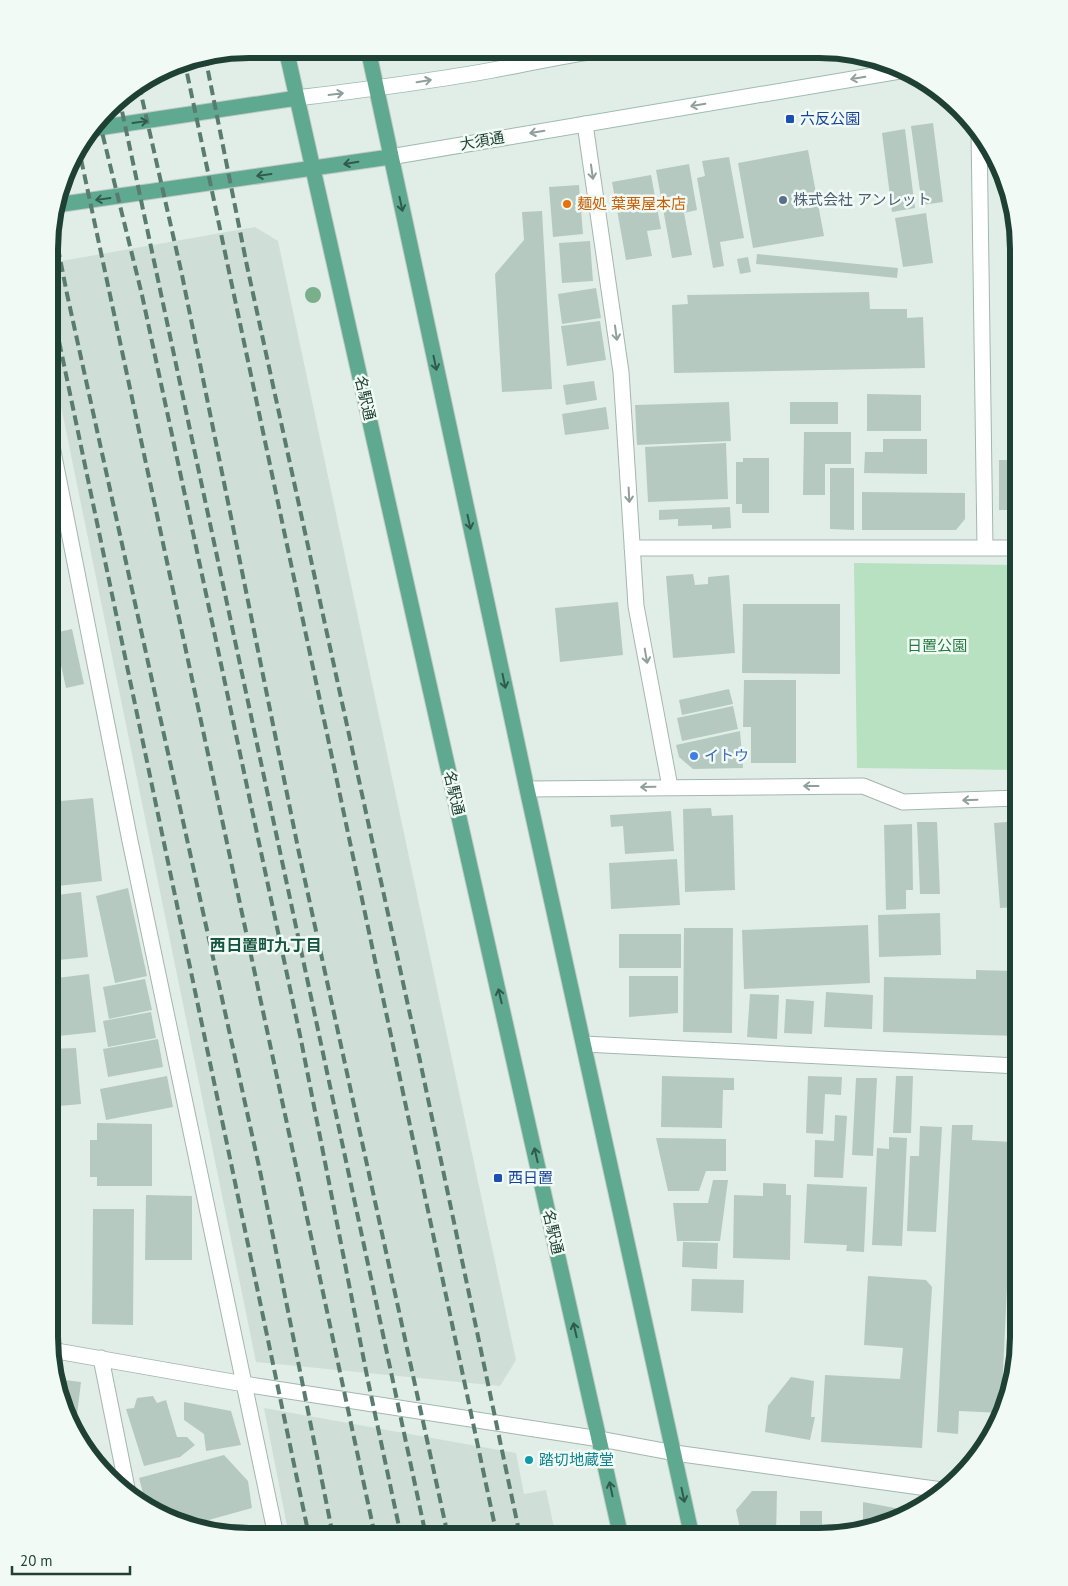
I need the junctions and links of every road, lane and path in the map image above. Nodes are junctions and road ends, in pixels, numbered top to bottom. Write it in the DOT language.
graph roads {
  1 [pos="288,58"];
  2 [pos="370,58"];
  3 [pos="541,58"];
  4 [pos="893,72"];
  5 [pos="376,89"];
  6 [pos="297,98"];
  7 [pos="585,124"];
  8 [pos="101,128"];
  9 [pos="979,144"];
  10 [pos="390,157"];
  11 [pos="312,168"];
  12 [pos="63,204"];
  13 [pos="58,477"];
  14 [pos="985,547"];
  15 [pos="632,548"];
  16 [pos="1010,548"];
  17 [pos="670,787"];
  18 [pos="527,789"];
  19 [pos="1010,798"];
  20 [pos="584,1044"];
  21 [pos="1010,1066"];
  22 [pos="58,1351"];
  23 [pos="100,1358"];
  24 [pos="244,1384"];
  25 [pos="600,1439"];
  26 [pos="675,1453"];
  27 [pos="126,1484"];
  28 [pos="936,1489"];
  29 [pos="274,1528"];
  30 [pos="619,1528"];
  31 [pos="690,1528"];
  1 -- 6 [label="main road, 名駅通"];
  2 -- 5 [label="main road"];
  5 -- 3 [label="street, one-way"];
  4 -- 7 [label="street, 大須通, one-way"];
  6 -- 5 [label="street, one-way"];
  5 -- 10 [label="main road"];
  8 -- 6 [label="main road, one-way"];
  6 -- 11 [label="main road, 名駅通"];
  7 -- 10 [label="street, 大須通, one-way"];
  7 -- 15 [label="street, one-way"];
  9 -- 14 [label="street"];
  10 -- 11 [label="main road, 大須通, one-way"];
  10 -- 18 [label="main road, one-way"];
  11 -- 12 [label="main road, 大須通, one-way"];
  25 -- 11 [label="main road, 名駅通, one-way"];
  13 -- 24 [label="street"];
  14 -- 15 [label="street"];
  14 -- 16 [label="street"];
  15 -- 17 [label="street, one-way"];
  17 -- 18 [label="street, one-way"];
  19 -- 17 [label="street, one-way"];
  18 -- 20 [label="main road"];
  20 -- 21 [label="street"];
  20 -- 26 [label="main road"];
  22 -- 23 [label="street"];
  23 -- 24 [label="street"];
  23 -- 27 [label="street"];
  24 -- 25 [label="street"];
  24 -- 29 [label="street"];
  25 -- 26 [label="street"];
  30 -- 25 [label="main road, 名駅通, one-way"];
  26 -- 28 [label="street"];
  26 -- 31 [label="main road, one-way"];
}
